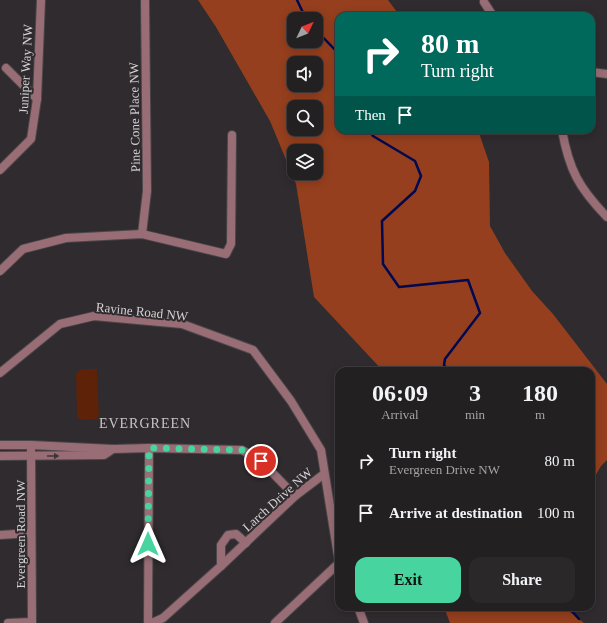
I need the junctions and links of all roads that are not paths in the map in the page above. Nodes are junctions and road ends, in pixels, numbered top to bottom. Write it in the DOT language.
graph roads {
  1 [pos="41,0"];
  2 [pos="145,0"];
  3 [pos="484,2"];
  4 [pos="490,12"];
  5 [pos="6,68"];
  6 [pos="595,72"];
  7 [pos="607,74"];
  8 [pos="38,99"];
  9 [pos="563,134"];
  10 [pos="232,135"];
  11 [pos="0,170"];
  12 [pos="607,217"];
  13 [pos="142,234"];
  14 [pos="0,271"];
  15 [pos="0,373"];
  16 [pos="0,445"];
  17 [pos="31,445"];
  18 [pos="149,448"];
  19 [pos="113,449"];
  20 [pos="0,456"];
  21 [pos="32,456"];
  22 [pos="324,474"];
  23 [pos="295,496"];
  24 [pos="31,533"];
  25 [pos="0,535"];
  26 [pos="335,539"];
  27 [pos="246,543"];
  28 [pos="222,566"];
  29 [pos="335,567"];
  30 [pos="360,611"];
  31 [pos="8,623"];
  32 [pos="32,623"];
  33 [pos="148,623"];
  34 [pos="152,623"];
  35 [pos="275,623"];
  36 [pos="364,623"];
  1 -- 8 [label="street, Juniper Way NW"];
  2 -- 13 [label="street, Pine Cone Place NW"];
  3 -- 4 [label="street"];
  5 -- 8 [label="street"];
  6 -- 7 [label="street"];
  8 -- 11 [label="street, Juniper Way NW"];
  9 -- 12 [label="street"];
  10 -- 13 [label="street"];
  13 -- 14 [label="street"];
  15 -- 22 [label="street, Ravine Road NW"];
  16 -- 17 [label="street"];
  17 -- 19 [label="street"];
  17 -- 21 [label="street, Evergreen Road NW"];
  18 -- 19 [label="street"];
  18 -- 23 [label="street"];
  18 -- 33 [label="street"];
  21 -- 19 [label="street, one-way"];
  20 -- 21 [label="street"];
  21 -- 24 [label="street, Evergreen Road NW"];
  22 -- 23 [label="street, Larch Drive NW"];
  22 -- 26 [label="street, Ravine Road NW"];
  23 -- 27 [label="street, Larch Drive NW"];
  24 -- 25 [label="street"];
  24 -- 32 [label="street, Evergreen Road NW"];
  27 -- 28 [label="street, Larch Drive NW"];
  27 -- 28 [label="street, Larch Drive NW"];
  28 -- 34 [label="street, Larch Drive NW"];
  29 -- 35 [label="street"];
  30 -- 36 [label="street"];
  31 -- 32 [label="street"];
}
